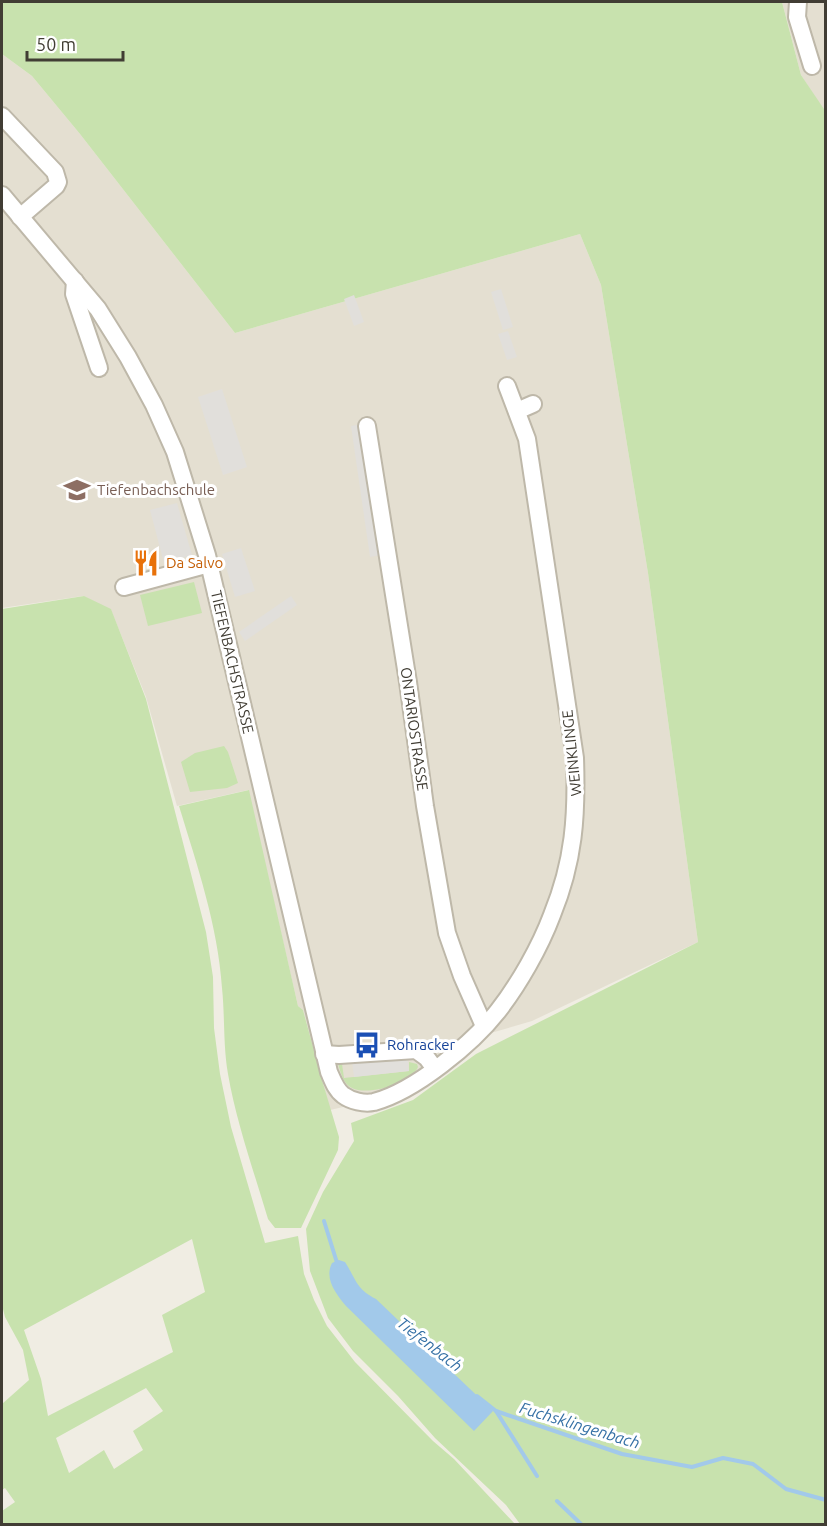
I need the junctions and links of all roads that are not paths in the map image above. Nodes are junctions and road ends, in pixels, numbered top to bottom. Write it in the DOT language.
graph roads {
  1 [pos="798,2"];
  2 [pos="812,66"];
  3 [pos="2,116"];
  4 [pos="2,195"];
  5 [pos="20,217"];
  6 [pos="75,281"];
  7 [pos="99,368"];
  8 [pos="507,386"];
  9 [pos="533,404"];
  10 [pos="517,411"];
  11 [pos="367,426"];
  12 [pos="209,564"];
  13 [pos="124,587"];
  14 [pos="484,1026"];
  15 [pos="324,1054"];
  16 [pos="435,1069"];
  17 [pos="351,1100"];
  1 -- 2 [label="street"];
  3 -- 5 [label="street"];
  4 -- 5 [label="street, TIEFENBACHSTRASSE"];
  5 -- 6 [label="street, TIEFENBACHSTRASSE"];
  6 -- 7 [label="street"];
  6 -- 12 [label="street, TIEFENBACHSTRASSE"];
  8 -- 10 [label="street, WEINKLINGE"];
  9 -- 10 [label="street"];
  10 -- 14 [label="street, WEINKLINGE"];
  11 -- 14 [label="street, ONTARIOSTRASSE"];
  12 -- 13 [label="street"];
  12 -- 15 [label="street, TIEFENBACHSTRASSE"];
  14 -- 16 [label="street, WEINKLINGE"];
  15 -- 16 [label="street"];
  15 -- 17 [label="street, TIEFENBACHSTRASSE"];
  16 -- 17 [label="street, WEINKLINGE"];
}
